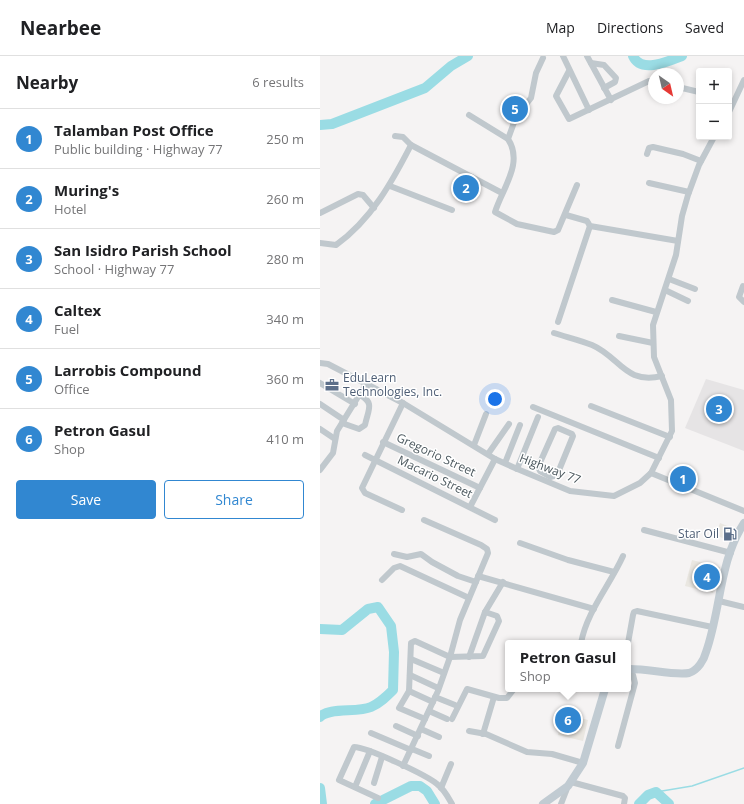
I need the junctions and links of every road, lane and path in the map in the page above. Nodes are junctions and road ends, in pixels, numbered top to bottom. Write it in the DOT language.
graph roads {
  1 [pos="563,56"];
  2 [pos="587,56"];
  3 [pos="543,58"];
  4 [pos="591,63"];
  5 [pos="569,71"];
  6 [pos="744,80"];
  7 [pos="648,82"];
  8 [pos="604,88"];
  9 [pos="684,88"];
  10 [pos="696,91"];
  11 [pos="611,100"];
  12 [pos="732,101"];
  13 [pos="589,110"];
  14 [pos="469,115"];
  15 [pos="395,136"];
  16 [pos="508,139"];
  17 [pos="712,140"];
  18 [pos="411,145"];
  19 [pos="647,154"];
  20 [pos="701,161"];
  21 [pos="649,183"];
  22 [pos="577,185"];
  23 [pos="390,186"];
  24 [pos="689,192"];
  25 [pos="502,193"];
  26 [pos="374,208"];
  27 [pos="452,210"];
  28 [pos="320,213"];
  29 [pos="566,215"];
  30 [pos="590,226"];
  31 [pos="678,241"];
  32 [pos="320,243"];
  33 [pos="669,279"];
  34 [pos="744,286"];
  35 [pos="695,289"];
  36 [pos="665,290"];
  37 [pos="612,300"];
  38 [pos="688,301"];
  39 [pos="744,302"];
  40 [pos="656,312"];
  41 [pos="558,322"];
  42 [pos="554,333"];
  43 [pos="619,336"];
  44 [pos="653,343"];
  45 [pos="320,363"];
  46 [pos="662,376"];
  47 [pos="320,383"];
  48 [pos="366,384"];
  49 [pos="360,395"];
  50 [pos="403,403"];
  51 [pos="320,404"];
  52 [pos="355,404"];
  53 [pos="590,406"];
  54 [pos="533,407"];
  55 [pos="486,414"];
  56 [pos="538,417"];
  57 [pos="343,422"];
  58 [pos="509,424"];
  59 [pos="520,425"];
  60 [pos="320,429"];
  61 [pos="670,438"];
  62 [pos="335,439"];
  63 [pos="383,442"];
  64 [pos="474,445"];
  65 [pos="488,454"];
  66 [pos="365,455"];
  67 [pos="659,458"];
  68 [pos="495,459"];
  69 [pos="375,460"];
  70 [pos="505,463"];
  71 [pos="517,469"];
  72 [pos="320,470"];
  73 [pos="651,473"];
  74 [pos="550,480"];
  75 [pos="480,488"];
  76 [pos="470,507"];
  77 [pos="402,510"];
  78 [pos="744,511"];
  79 [pos="424,520"];
  80 [pos="495,520"];
  81 [pos="744,523"];
  82 [pos="644,530"];
  83 [pos="520,543"];
  84 [pos="731,553"];
  85 [pos="394,554"];
  86 [pos="623,556"];
  87 [pos="614,572"];
  88 [pos="477,578"];
  89 [pos="382,580"];
  90 [pos="502,582"];
  91 [pos="469,598"];
  92 [pos="719,602"];
  93 [pos="744,607"];
  94 [pos="594,609"];
  95 [pos="485,612"];
  96 [pos="712,627"];
  97 [pos="582,640"];
  98 [pos="629,640"];
  99 [pos="450,657"];
  100 [pos="469,658"];
  101 [pos="411,659"];
  102 [pos="631,669"];
  103 [pos="444,673"];
  104 [pos="631,673"];
  105 [pos="410,675"];
  106 [pos="438,688"];
  107 [pos="409,691"];
  108 [pos="512,692"];
  109 [pos="604,692"];
  110 [pos="494,697"];
  111 [pos="434,699"];
  112 [pos="455,705"];
  113 [pos="429,711"];
  114 [pos="425,719"];
  115 [pos="396,726"];
  116 [pos="421,729"];
  117 [pos="469,731"];
  118 [pos="371,733"];
  119 [pos="483,734"];
  120 [pos="418,736"];
  121 [pos="439,737"];
  122 [pos="618,746"];
  123 [pos="412,750"];
  124 [pos="370,752"];
  125 [pos="429,756"];
  126 [pos="382,757"];
  127 [pos="583,763"];
  128 [pos="451,764"];
  129 [pos="403,766"];
  130 [pos="374,783"];
  131 [pos="570,784"];
  132 [pos="355,787"];
  133 [pos="441,788"];
  134 [pos="378,798"];
  135 [pos="452,804"];
  136 [pos="543,804"];
  137 [pos="561,804"];
  138 [pos="624,804"];
  1 -- 5 [label="street"];
  2 -- 4 [label="street"];
  3 -- 16 [label="street"];
  4 -- 8 [label="street"];
  4 -- 8 [label="street"];
  5 -- 13 [label="street"];
  5 -- 13 [label="street"];
  6 -- 12 [label="street"];
  7 -- 11 [label="street"];
  8 -- 11 [label="street"];
  9 -- 10 [label="street"];
  11 -- 13 [label="street"];
  14 -- 16 [label="street"];
  15 -- 18 [label="street"];
  16 -- 25 [label="street"];
  17 -- 20 [label="street, Highway 77"];
  18 -- 23 [label="street"];
  18 -- 25 [label="street"];
  19 -- 20 [label="street"];
  20 -- 24 [label="street, Highway 77"];
  21 -- 24 [label="street"];
  22 -- 29 [label="street"];
  23 -- 26 [label="street"];
  23 -- 27 [label="street"];
  24 -- 31 [label="street, Highway 77"];
  25 -- 29 [label="street"];
  26 -- 28 [label="street"];
  26 -- 32 [label="street"];
  29 -- 30 [label="street"];
  30 -- 31 [label="street"];
  30 -- 41 [label="street"];
  31 -- 33 [label="street, Highway 77"];
  33 -- 35 [label="street"];
  33 -- 36 [label="street, Highway 77"];
  34 -- 39 [label="street"];
  36 -- 38 [label="street"];
  36 -- 40 [label="street, Highway 77"];
  37 -- 40 [label="street"];
  40 -- 44 [label="street, Highway 77"];
  42 -- 46 [label="street"];
  43 -- 44 [label="street"];
  44 -- 46 [label="street, Highway 77"];
  45 -- 48 [label="street, Highway 77"];
  46 -- 61 [label="street, Highway 77"];
  47 -- 52 [label="street"];
  48 -- 49 [label="street"];
  48 -- 50 [label="street, Highway 77"];
  49 -- 52 [label="street"];
  49 -- 57 [label="street"];
  50 -- 63 [label="street"];
  50 -- 64 [label="street, Highway 77"];
  51 -- 57 [label="street"];
  52 -- 57 [label="street"];
  53 -- 61 [label="street"];
  54 -- 67 [label="street"];
  55 -- 64 [label="street"];
  56 -- 71 [label="street"];
  57 -- 62 [label="street"];
  58 -- 65 [label="street"];
  59 -- 70 [label="street"];
  60 -- 62 [label="street"];
  61 -- 67 [label="street, Highway 77"];
  62 -- 72 [label="street"];
  63 -- 69 [label="street"];
  63 -- 75 [label="street, Gregorio Street"];
  64 -- 65 [label="street, Highway 77"];
  65 -- 68 [label="street, Highway 77"];
  66 -- 69 [label="street, Macario Street"];
  67 -- 73 [label="street, Highway 77"];
  68 -- 70 [label="street, Highway 77"];
  68 -- 75 [label="street"];
  69 -- 76 [label="street, Macario Street"];
  69 -- 77 [label="street"];
  70 -- 71 [label="street, Highway 77"];
  71 -- 74 [label="street, Highway 77"];
  73 -- 74 [label="street, Highway 77"];
  73 -- 78 [label="street"];
  74 -- 74 [label="street"];
  75 -- 76 [label="street"];
  76 -- 80 [label="street, Macario Street"];
  79 -- 88 [label="street"];
  81 -- 84 [label="main road"];
  82 -- 84 [label="street"];
  83 -- 87 [label="street"];
  84 -- 92 [label="main road"];
  85 -- 88 [label="street"];
  86 -- 87 [label="street"];
  87 -- 94 [label="street"];
  88 -- 90 [label="street"];
  88 -- 91 [label="street"];
  89 -- 91 [label="street"];
  90 -- 94 [label="street"];
  90 -- 95 [label="street"];
  91 -- 99 [label="street"];
  92 -- 93 [label="street"];
  92 -- 96 [label="main road"];
  94 -- 97 [label="street"];
  95 -- 100 [label="street"];
  95 -- 100 [label="street"];
  96 -- 98 [label="street"];
  96 -- 102 [label="main road"];
  99 -- 100 [label="street"];
  99 -- 101 [label="street"];
  99 -- 103 [label="street"];
  101 -- 103 [label="street"];
  101 -- 105 [label="street"];
  103 -- 106 [label="street"];
  104 -- 122 [label="street"];
  105 -- 106 [label="street"];
  105 -- 107 [label="street"];
  106 -- 111 [label="street"];
  107 -- 111 [label="street"];
  107 -- 114 [label="street"];
  108 -- 110 [label="street"];
  109 -- 127 [label="main road"];
  110 -- 113 [label="street"];
  110 -- 119 [label="street"];
  111 -- 112 [label="street"];
  111 -- 113 [label="street"];
  113 -- 114 [label="street"];
  114 -- 116 [label="street"];
  115 -- 120 [label="street"];
  116 -- 120 [label="street"];
  116 -- 121 [label="street"];
  117 -- 119 [label="street"];
  118 -- 123 [label="street"];
  119 -- 127 [label="street"];
  120 -- 123 [label="street"];
  123 -- 125 [label="street"];
  123 -- 129 [label="street"];
  124 -- 126 [label="street"];
  124 -- 132 [label="street"];
  124 -- 132 [label="street"];
  126 -- 129 [label="street"];
  126 -- 130 [label="street"];
  127 -- 131 [label="main road"];
  128 -- 133 [label="street"];
  129 -- 133 [label="street"];
  131 -- 136 [label="main road"];
  131 -- 137 [label="street"];
  131 -- 138 [label="street"];
  132 -- 134 [label="street"];
  133 -- 135 [label="street"];
}
